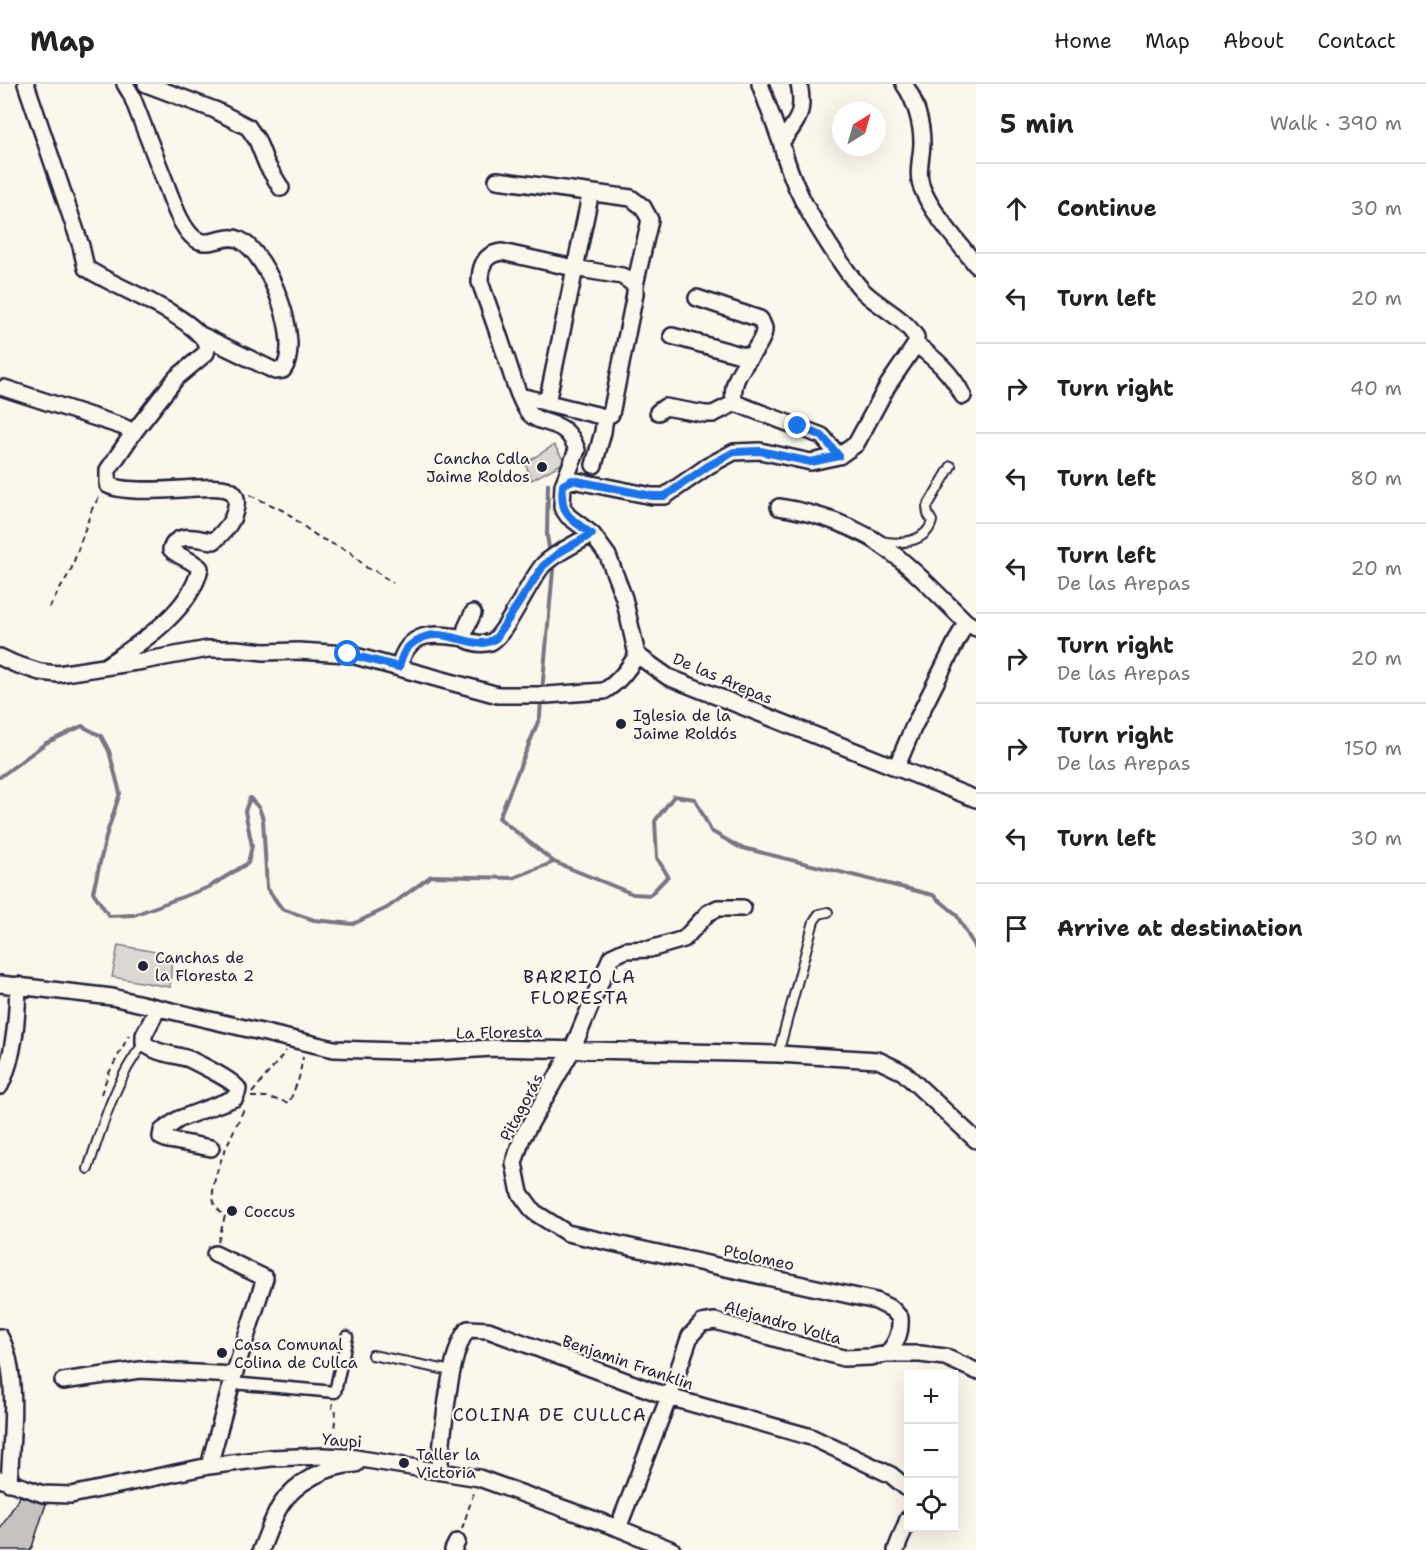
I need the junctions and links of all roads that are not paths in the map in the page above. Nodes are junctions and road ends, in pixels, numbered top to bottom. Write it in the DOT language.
graph roads {
  1 [pos="26,84"];
  2 [pos="125,84"];
  3 [pos="146,84"];
  4 [pos="760,84"];
  5 [pos="799,84"];
  6 [pos="904,84"];
  7 [pos="781,142"];
  8 [pos="497,180"];
  9 [pos="281,188"];
  10 [pos="589,201"];
  11 [pos="976,265"];
  12 [pos="574,268"];
  13 [pos="635,285"];
  14 [pos="697,298"];
  15 [pos="202,336"];
  16 [pos="672,336"];
  17 [pos="916,344"];
  18 [pos="748,357"];
  19 [pos="4,388"];
  20 [pos="520,396"];
  21 [pos="963,396"];
  22 [pos="547,403"];
  23 [pos="735,403"];
  24 [pos="658,412"];
  25 [pos="605,417"];
  26 [pos="134,432"];
  27 [pos="839,456"];
  28 [pos="594,465"];
  29 [pos="951,466"];
  30 [pos="563,485"];
  31 [pos="779,507"];
  32 [pos="592,534"];
  33 [pos="871,538"];
  34 [pos="473,613"];
  35 [pos="971,625"];
  36 [pos="464,638"];
  37 [pos="637,655"];
  38 [pos="0,657"];
  39 [pos="106,666"];
  40 [pos="399,667"];
  41 [pos="896,768"];
  42 [pos="976,799"];
  43 [pos="743,908"];
  44 [pos="828,912"];
  45 [pos="0,984"];
  46 [pos="18,985"];
  47 [pos="158,1008"];
  48 [pos="144,1043"];
  49 [pos="572,1050"];
  50 [pos="778,1054"];
  51 [pos="0,1086"];
  52 [pos="976,1140"];
  53 [pos="211,1148"];
  54 [pos="88,1169"];
  55 [pos="567,1233"];
  56 [pos="215,1254"];
  57 [pos="0,1337"];
  58 [pos="347,1337"];
  59 [pos="887,1354"];
  60 [pos="372,1355"];
  61 [pos="452,1371"];
  62 [pos="976,1371"];
  63 [pos="233,1379"];
  64 [pos="63,1381"];
  65 [pos="669,1397"];
  66 [pos="386,1462"];
  67 [pos="209,1466"];
  68 [pos="439,1471"];
  69 [pos="4,1481"];
  70 [pos="904,1485"];
  71 [pos="618,1528"];
  72 [pos="904,1531"];
  73 [pos="261,1550"];
  74 [pos="672,1550"];
  75 [pos="896,1550"];
  1 -- 15 [label="street"];
  2 -- 15 [label="street"];
  3 -- 9 [label="street"];
  4 -- 7 [label="street"];
  5 -- 7 [label="street"];
  6 -- 11 [label="street"];
  7 -- 17 [label="street"];
  8 -- 13 [label="street"];
  10 -- 12 [label="street"];
  12 -- 13 [label="street"];
  12 -- 20 [label="street"];
  12 -- 22 [label="street"];
  13 -- 25 [label="street"];
  14 -- 18 [label="street"];
  15 -- 26 [label="street"];
  16 -- 18 [label="street"];
  17 -- 21 [label="street"];
  17 -- 27 [label="street"];
  18 -- 23 [label="street"];
  19 -- 26 [label="street"];
  20 -- 22 [label="street"];
  20 -- 30 [label="street"];
  22 -- 25 [label="street"];
  23 -- 24 [label="street"];
  23 -- 27 [label="street"];
  25 -- 28 [label="street"];
  26 -- 39 [label="street"];
  27 -- 30 [label="street"];
  29 -- 33 [label="lane"];
  30 -- 32 [label="street"];
  31 -- 33 [label="street"];
  32 -- 36 [label="street"];
  32 -- 37 [label="street"];
  33 -- 35 [label="street"];
  34 -- 36 [label="street"];
  35 -- 41 [label="street"];
  36 -- 40 [label="street"];
  37 -- 40 [label="street"];
  37 -- 41 [label="street, De las Arepas"];
  38 -- 39 [label="street"];
  39 -- 40 [label="street"];
  41 -- 42 [label="street, De las Arepas"];
  43 -- 49 [label="street, Pitagorás"];
  44 -- 50 [label="lane"];
  45 -- 46 [label="street, La Floresta"];
  46 -- 47 [label="street, La Floresta"];
  46 -- 51 [label="street"];
  47 -- 48 [label="street"];
  47 -- 49 [label="street, La Floresta"];
  48 -- 53 [label="street"];
  48 -- 54 [label="lane"];
  49 -- 50 [label="street, La Floresta"];
  49 -- 55 [label="street, Pitagorás"];
  50 -- 52 [label="street, La Floresta"];
  55 -- 59 [label="street, Ptolomeo"];
  56 -- 63 [label="street"];
  57 -- 69 [label="street"];
  58 -- 63 [label="street"];
  59 -- 62 [label="street, Alejandro Volta"];
  59 -- 65 [label="street, Alejandro Volta"];
  60 -- 61 [label="lane"];
  61 -- 65 [label="street, Benjamin Franklin"];
  61 -- 68 [label="street, Benjamin Franklin"];
  63 -- 64 [label="street"];
  63 -- 67 [label="street"];
  65 -- 70 [label="street, Benjamin Franklin"];
  65 -- 71 [label="street"];
  66 -- 67 [label="street, Yaupi"];
  66 -- 68 [label="street, Yaupi"];
  66 -- 73 [label="street"];
  67 -- 69 [label="street, Yaupi"];
  68 -- 71 [label="street, Yaupi"];
  71 -- 74 [label="street, Yaupi"];
  72 -- 75 [label="street"];
}
